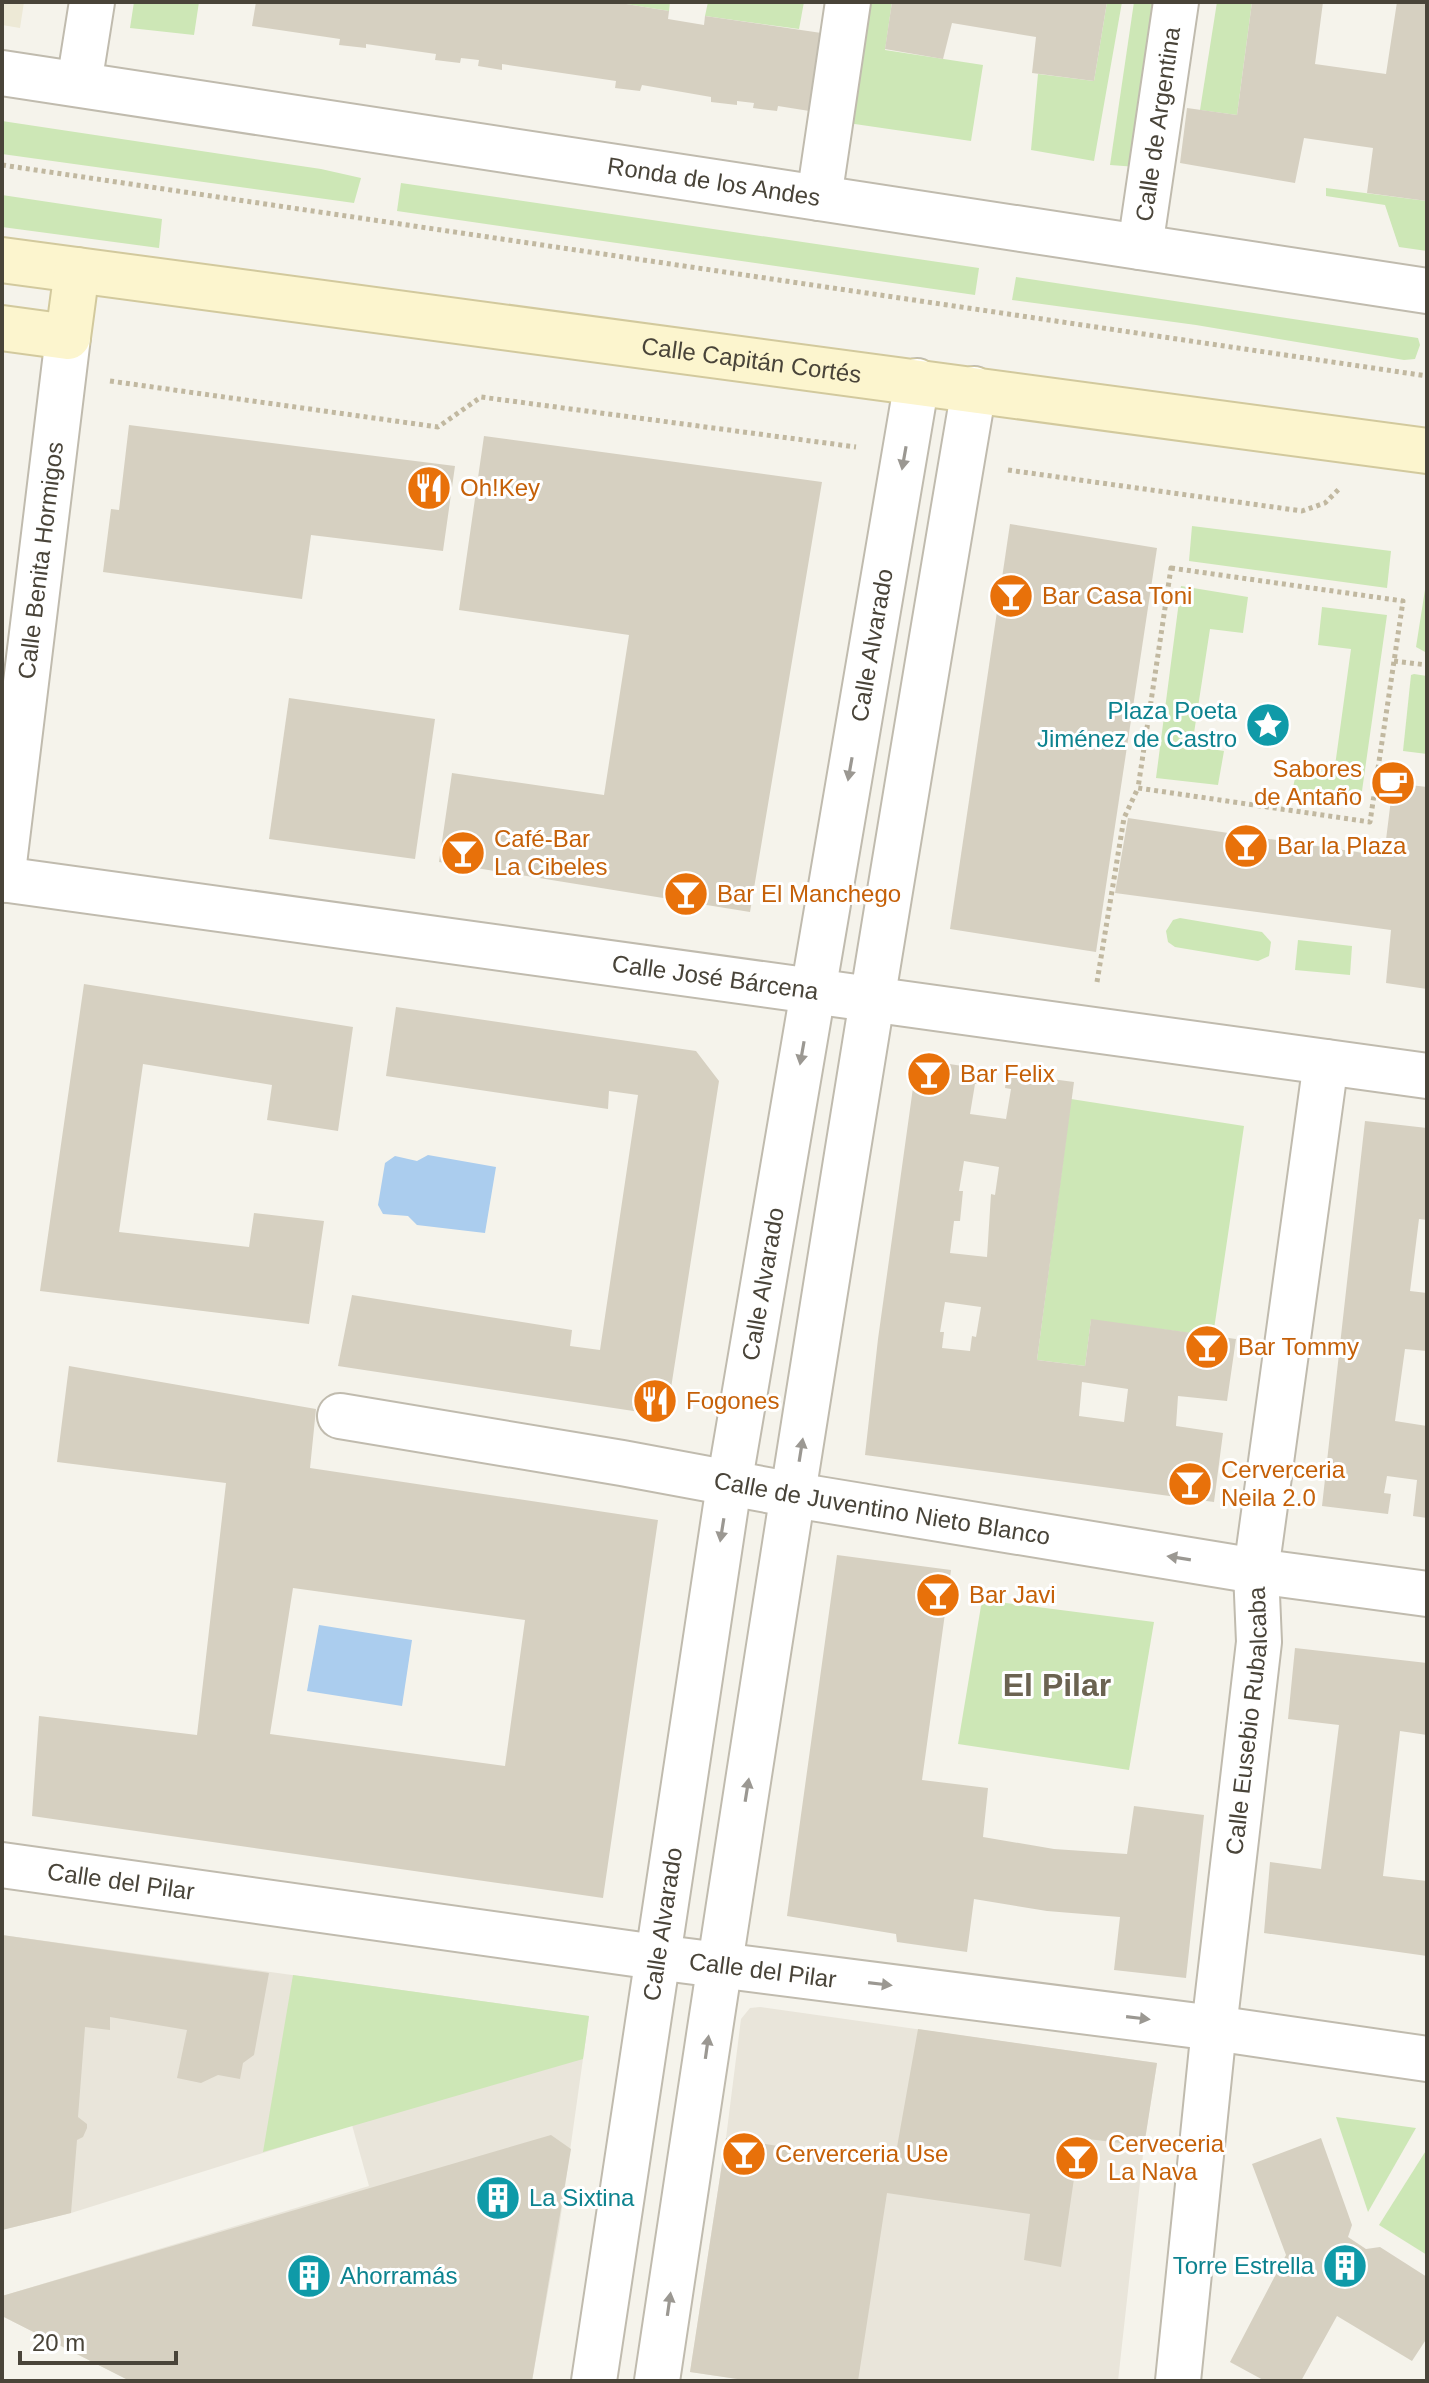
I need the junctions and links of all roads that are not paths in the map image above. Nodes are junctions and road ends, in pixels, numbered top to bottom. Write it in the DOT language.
graph roads {
  1 [pos="92,2"];
  2 [pos="848,2"];
  3 [pos="1176,2"];
  4 [pos="2,73"];
  5 [pos="79,84"];
  6 [pos="819,198"];
  7 [pos="1140,247"];
  8 [pos="2,260"];
  9 [pos="77,270"];
  10 [pos="1427,291"];
  11 [pos="2,328"];
  12 [pos="66,356"];
  13 [pos="917,381"];
  14 [pos="974,389"];
  15 [pos="1427,451"];
  16 [pos="2,879"];
  17 [pos="812,992"];
  18 [pos="873,999"];
  19 [pos="1326,1062"];
  20 [pos="1427,1076"];
  21 [pos="340,1416"];
  22 [pos="729,1485"];
  23 [pos="794,1495"];
  24 [pos="1256,1571"];
  25 [pos="1427,1594"];
  26 [pos="2,1865"];
  27 [pos="656,1957"];
  28 [pos="719,1963"];
  29 [pos="1214,2028"];
  30 [pos="1427,2059"];
  31 [pos="594,2381"];
  32 [pos="657,2381"];
  33 [pos="1178,2381"];
  1 -- 5 [label="street"];
  2 -- 6 [label="street"];
  3 -- 7 [label="street, Calle de Argentina"];
  4 -- 5 [label="street, Ronda de los Andes"];
  5 -- 6 [label="street, Ronda de los Andes"];
  6 -- 7 [label="street, Ronda de los Andes"];
  7 -- 10 [label="street, Ronda de los Andes"];
  8 -- 9 [label="main road, Calle Capitán Cortés"];
  9 -- 12 [label="main road"];
  9 -- 13 [label="main road, Calle Capitán Cortés"];
  11 -- 12 [label="main road"];
  12 -- 16 [label="street, Calle Benita Hormigos"];
  13 -- 14 [label="main road, Calle Capitán Cortés"];
  13 -- 17 [label="street, Calle Alvarado, one-way"];
  14 -- 15 [label="main road, Calle Capitán Cortés"];
  14 -- 18 [label="street"];
  16 -- 17 [label="street, Calle José Bárcena"];
  17 -- 18 [label="street, Calle José Bárcena"];
  17 -- 22 [label="street, Calle Alvarado, one-way"];
  18 -- 19 [label="street, Calle José Bárcena"];
  23 -- 18 [label="street, one-way"];
  19 -- 20 [label="street, Calle José Bárcena"];
  19 -- 24 [label="street, Calle Eusebio Rubalcaba"];
  21 -- 22 [label="street, Calle de Juventino Nieto Blanco"];
  22 -- 23 [label="street, Calle de Juventino Nieto Blanco"];
  22 -- 27 [label="street, Calle Alvarado, one-way"];
  24 -- 23 [label="street, Calle de Juventino Nieto Blanco, one-way"];
  28 -- 23 [label="street, one-way"];
  24 -- 25 [label="street, Calle de Juventino Nieto Blanco"];
  24 -- 29 [label="street, Calle Eusebio Rubalcaba"];
  26 -- 27 [label="street, Calle del Pilar"];
  27 -- 28 [label="street, Calle del Pilar"];
  27 -- 31 [label="street, Calle Alvarado"];
  28 -- 29 [label="street, Calle del Pilar, one-way"];
  32 -- 28 [label="street, one-way"];
  29 -- 30 [label="street, Calle del Pilar"];
  29 -- 33 [label="street, Calle Eusebio Rubalcaba"];
}
